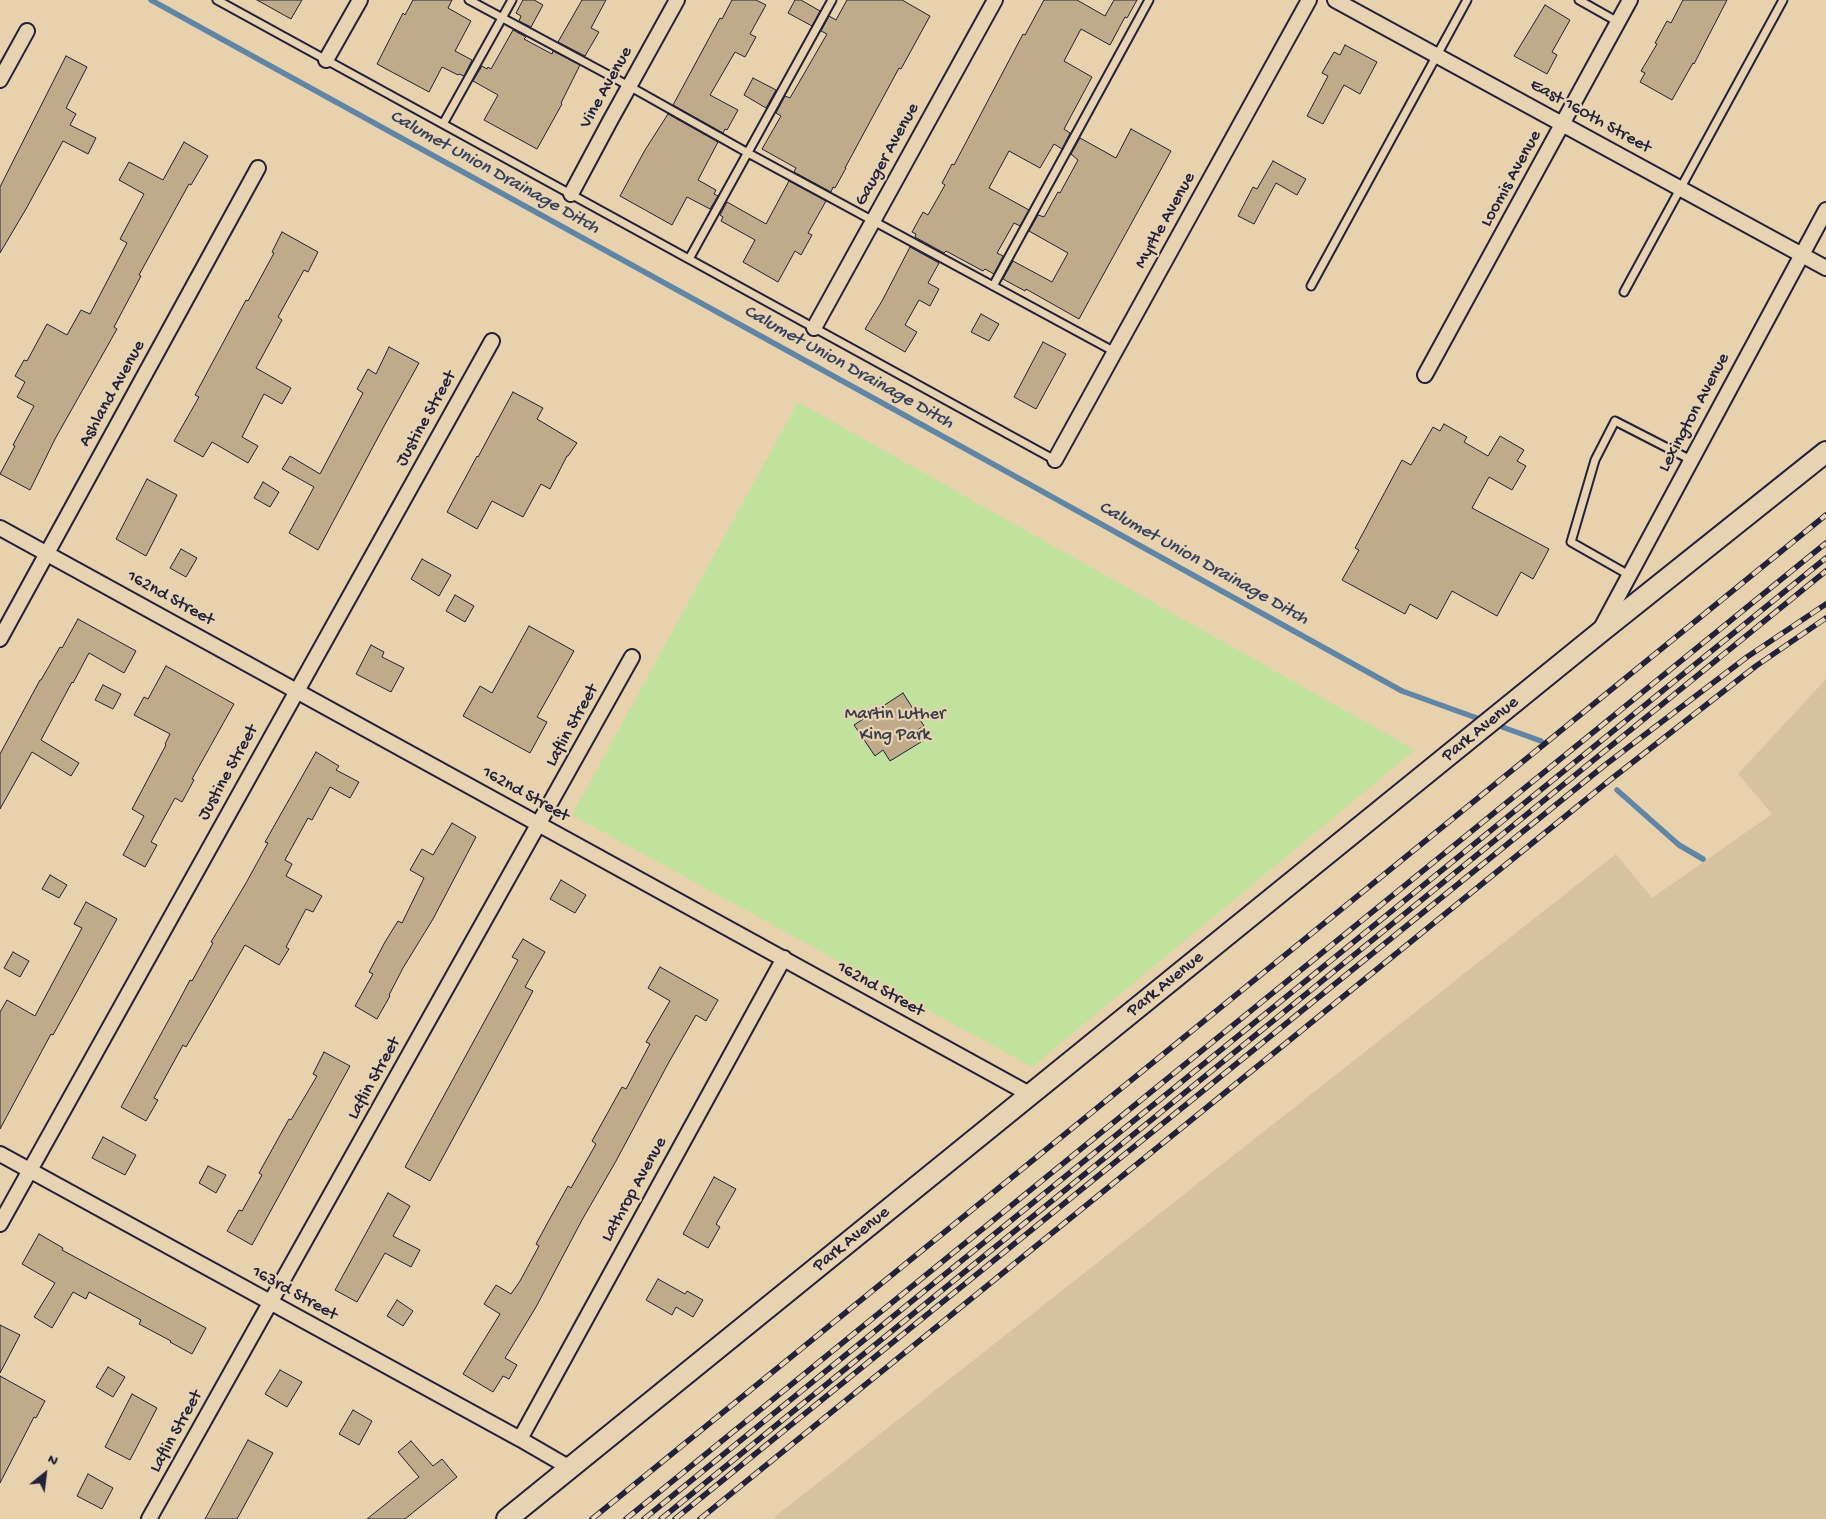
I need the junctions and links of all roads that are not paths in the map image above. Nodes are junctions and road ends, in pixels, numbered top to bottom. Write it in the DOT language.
graph roads {
  1 [pos="217,0"];
  2 [pos="360,0"];
  3 [pos="469,0"];
  4 [pos="512,0"];
  5 [pos="677,0"];
  6 [pos="832,0"];
  7 [pos="995,0"];
  8 [pos="1149,0"];
  9 [pos="1309,0"];
  10 [pos="1335,0"];
  11 [pos="1467,0"];
  12 [pos="1579,0"];
  13 [pos="1630,0"];
  14 [pos="1783,0"];
  15 [pos="502,18"];
  16 [pos="1618,22"];
  17 [pos="27,31"];
  18 [pos="1437,55"];
  19 [pos="326,60"];
  20 [pos="0,80"];
  21 [pos="629,86"];
  22 [pos="443,124"];
  23 [pos="1563,124"];
  24 [pos="748,153"];
  25 [pos="258,168"];
  26 [pos="1680,188"];
  27 [pos="571,194"];
  28 [pos="1826,210"];
  29 [pos="873,221"];
  30 [pos="1801,254"];
  31 [pos="689,259"];
  32 [pos="1826,268"];
  33 [pos="993,286"];
  34 [pos="1310,286"];
  35 [pos="1624,292"];
  36 [pos="814,328"];
  37 [pos="492,341"];
  38 [pos="1115,352"];
  39 [pos="1425,375"];
  40 [pos="1826,452"];
  41 [pos="1055,460"];
  42 [pos="1691,460"];
  43 [pos="0,528"];
  44 [pos="47,554"];
  45 [pos="1629,575"];
  46 [pos="1598,634"];
  47 [pos="0,639"];
  48 [pos="632,657"];
  49 [pos="297,690"];
  50 [pos="539,824"];
  51 [pos="784,958"];
  52 [pos="1031,1095"];
  53 [pos="0,1154"];
  54 [pos="30,1170"];
  55 [pos="0,1224"];
  56 [pos="271,1303"];
  57 [pos="520,1440"];
  58 [pos="570,1468"];
  59 [pos="149,1519"];
  60 [pos="507,1519"];
  1 -- 19 [label="lane"];
  2 -- 19 [label="street"];
  3 -- 15 [label="lane"];
  4 -- 15 [label="lane"];
  5 -- 21 [label="street, Vine Avenue"];
  6 -- 24 [label="lane"];
  7 -- 29 [label="street, Gauger Avenue"];
  8 -- 33 [label="lane"];
  9 -- 38 [label="street, Myrtle Avenue"];
  10 -- 18 [label="street, East 160th Street"];
  11 -- 18 [label="lane"];
  12 -- 16 [label="lane"];
  13 -- 16 [label="street, Loomis Avenue"];
  14 -- 26 [label="lane"];
  15 -- 21 [label="lane"];
  15 -- 22 [label="lane"];
  16 -- 23 [label="street, Loomis Avenue"];
  17 -- 20 [label="street"];
  18 -- 23 [label="street, East 160th Street"];
  18 -- 34 [label="lane"];
  19 -- 22 [label="lane"];
  21 -- 24 [label="lane"];
  21 -- 27 [label="street, Vine Avenue"];
  22 -- 27 [label="lane"];
  23 -- 26 [label="street, East 160th Street"];
  23 -- 39 [label="street, Loomis Avenue"];
  24 -- 29 [label="lane"];
  24 -- 31 [label="lane"];
  25 -- 44 [label="street, Ashland Avenue"];
  26 -- 30 [label="street, East 160th Street"];
  26 -- 35 [label="lane"];
  27 -- 31 [label="lane"];
  28 -- 30 [label="street, Lexington Avenue"];
  29 -- 33 [label="lane"];
  29 -- 36 [label="street, Gauger Avenue"];
  30 -- 32 [label="street, East 160th Street"];
  30 -- 42 [label="street, Lexington Avenue"];
  31 -- 36 [label="lane"];
  33 -- 38 [label="lane"];
  36 -- 41 [label="lane"];
  37 -- 49 [label="street, Justine Street"];
  38 -- 41 [label="street, Myrtle Avenue"];
  40 -- 46 [label="street, Park Avenue"];
  42 -- 45 [label="street, Lexington Avenue"];
  42 -- 45 [label="lane"];
  43 -- 44 [label="street, 162nd Street"];
  44 -- 47 [label="street, Ashland Avenue"];
  44 -- 49 [label="street, 162nd Street"];
  45 -- 46 [label="street, Lexington Avenue"];
  46 -- 52 [label="street, Park Avenue"];
  48 -- 50 [label="street, Laflin Street"];
  49 -- 50 [label="street, 162nd Street"];
  49 -- 54 [label="street, Justine Street"];
  50 -- 51 [label="street, 162nd Street"];
  50 -- 56 [label="street, Laflin Street"];
  51 -- 52 [label="street, 162nd Street"];
  51 -- 57 [label="street, Lathrop Avenue"];
  52 -- 58 [label="street, Park Avenue"];
  53 -- 54 [label="street, 163rd Street"];
  54 -- 55 [label="street, Justine Street"];
  54 -- 56 [label="street, 163rd Street"];
  56 -- 57 [label="street, 163rd Street"];
  56 -- 59 [label="street, Laflin Street"];
  57 -- 58 [label="street, 163rd Street"];
  58 -- 60 [label="street, Park Avenue"];
}
